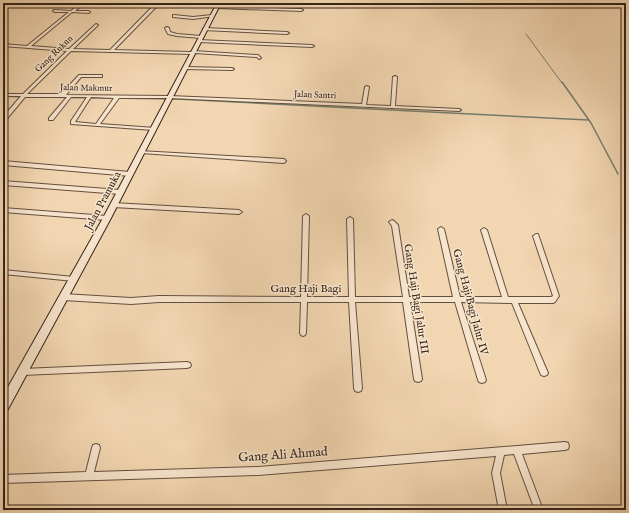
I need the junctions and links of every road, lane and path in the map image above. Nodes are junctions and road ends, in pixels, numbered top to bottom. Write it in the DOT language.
graph roads {
  1 [pos="82,3"];
  2 [pos="158,3"];
  3 [pos="190,3"];
  4 [pos="3,4"];
  5 [pos="59,5"];
  6 [pos="218,5"];
  7 [pos="301,10"];
  8 [pos="55,11"];
  9 [pos="71,12"];
  10 [pos="88,12"];
  11 [pos="174,16"];
  12 [pos="212,16"];
  13 [pos="96,25"];
  14 [pos="167,28"];
  15 [pos="286,33"];
  16 [pos="202,36"];
  17 [pos="3,45"];
  18 [pos="312,46"];
  19 [pos="28,47"];
  20 [pos="70,50"];
  21 [pos="111,51"];
  22 [pos="193,53"];
  23 [pos="259,58"];
  24 [pos="185,68"];
  25 [pos="232,69"];
  26 [pos="101,76"];
  27 [pos="395,77"];
  28 [pos="367,87"];
  29 [pos="3,95"];
  30 [pos="62,96"];
  31 [pos="23,97"];
  32 [pos="69,97"];
  33 [pos="88,98"];
  34 [pos="116,98"];
  35 [pos="170,98"];
  36 [pos="364,105"];
  37 [pos="393,106"];
  38 [pos="459,110"];
  39 [pos="50,119"];
  40 [pos="3,120"];
  41 [pos="97,125"];
  42 [pos="153,129"];
  43 [pos="141,152"];
  44 [pos="284,161"];
  45 [pos="3,163"];
  46 [pos="130,174"];
  47 [pos="3,184"];
  48 [pos="120,192"];
  49 [pos="113,204"];
  50 [pos="3,210"];
  51 [pos="238,212"];
  52 [pos="306,216"];
  53 [pos="107,218"];
  54 [pos="350,219"];
  55 [pos="392,222"];
  56 [pos="441,229"];
  57 [pos="484,230"];
  58 [pos="536,236"];
  59 [pos="3,272"];
  60 [pos="74,279"];
  61 [pos="63,297"];
  62 [pos="303,299"];
  63 [pos="352,300"];
  64 [pos="405,300"];
  65 [pos="457,300"];
  66 [pos="506,300"];
  67 [pos="514,300"];
  68 [pos="303,333"];
  69 [pos="187,366"];
  70 [pos="22,372"];
  71 [pos="544,373"];
  72 [pos="418,379"];
  73 [pos="482,380"];
  74 [pos="358,388"];
  75 [pos="3,407"];
  76 [pos="565,446"];
  77 [pos="96,448"];
  78 [pos="517,450"];
  79 [pos="501,452"];
  80 [pos="89,476"];
  81 [pos="3,479"];
  82 [pos="502,510"];
  83 [pos="539,510"];
  1 -- 9 [label="street"];
  2 -- 21 [label="street"];
  3 -- 6 [label="street"];
  4 -- 5 [label="street"];
  6 -- 7 [label="street"];
  6 -- 12 [label="street, Jalan Pramuka"];
  8 -- 9 [label="street"];
  9 -- 10 [label="street"];
  9 -- 19 [label="street"];
  11 -- 12 [label="street"];
  12 -- 16 [label="street, Jalan Pramuka"];
  13 -- 20 [label="street, Gang Rukun"];
  14 -- 16 [label="street"];
  15 -- 16 [label="street"];
  16 -- 18 [label="street"];
  16 -- 22 [label="street, Jalan Pramuka"];
  17 -- 19 [label="street"];
  19 -- 20 [label="street"];
  20 -- 21 [label="street"];
  20 -- 31 [label="street, Gang Rukun"];
  21 -- 22 [label="street"];
  22 -- 23 [label="street"];
  22 -- 24 [label="street, Jalan Pramuka"];
  24 -- 25 [label="street"];
  24 -- 35 [label="street, Jalan Pramuka"];
  26 -- 30 [label="street"];
  27 -- 37 [label="street"];
  28 -- 36 [label="street"];
  29 -- 31 [label="street, Jalan Makmur"];
  30 -- 31 [label="street, Jalan Makmur"];
  30 -- 32 [label="street, Jalan Makmur"];
  31 -- 40 [label="street, Gang Rukun"];
  32 -- 33 [label="street, Jalan Makmur"];
  32 -- 39 [label="street"];
  33 -- 34 [label="street, Jalan Makmur"];
  33 -- 41 [label="street"];
  34 -- 35 [label="street, Jalan Makmur"];
  34 -- 41 [label="street"];
  35 -- 36 [label="street, Jalan Santri"];
  35 -- 42 [label="street, Jalan Pramuka"];
  36 -- 37 [label="street, Jalan Santri"];
  37 -- 38 [label="street, Jalan Santri"];
  41 -- 42 [label="street"];
  42 -- 43 [label="street, Jalan Pramuka"];
  43 -- 44 [label="street"];
  43 -- 46 [label="street, Jalan Pramuka"];
  45 -- 46 [label="street"];
  46 -- 48 [label="street, Jalan Pramuka"];
  47 -- 48 [label="street"];
  48 -- 49 [label="street, Jalan Pramuka"];
  49 -- 51 [label="street"];
  49 -- 53 [label="street, Jalan Pramuka"];
  50 -- 53 [label="street"];
  52 -- 62 [label="street"];
  53 -- 60 [label="street, Jalan Pramuka"];
  54 -- 63 [label="street"];
  55 -- 64 [label="street, Gang Haji Bagi Jalur III"];
  56 -- 65 [label="street, Gang Haji Bagi Jalur IV"];
  57 -- 66 [label="street"];
  58 -- 67 [label="street, Gang Haji Bagi"];
  59 -- 60 [label="street"];
  60 -- 61 [label="street, Jalan Pramuka"];
  61 -- 62 [label="street, Gang Haji Bagi"];
  61 -- 70 [label="street, Jalan Pramuka"];
  62 -- 63 [label="street, Gang Haji Bagi"];
  62 -- 68 [label="street"];
  63 -- 64 [label="street, Gang Haji Bagi"];
  63 -- 74 [label="street"];
  64 -- 65 [label="street, Gang Haji Bagi"];
  64 -- 72 [label="street, Gang Haji Bagi Jalur III"];
  65 -- 66 [label="street, Gang Haji Bagi"];
  65 -- 73 [label="street, Gang Haji Bagi Jalur IV"];
  66 -- 67 [label="street, Gang Haji Bagi"];
  67 -- 71 [label="street"];
  69 -- 70 [label="street"];
  70 -- 75 [label="street, Jalan Pramuka"];
  76 -- 78 [label="street, Gang Ali Ahmad"];
  77 -- 80 [label="street"];
  78 -- 79 [label="street, Gang Ali Ahmad"];
  78 -- 83 [label="street"];
  79 -- 80 [label="street, Gang Ali Ahmad"];
  79 -- 82 [label="street"];
  80 -- 81 [label="street, Gang Ali Ahmad"];
}
